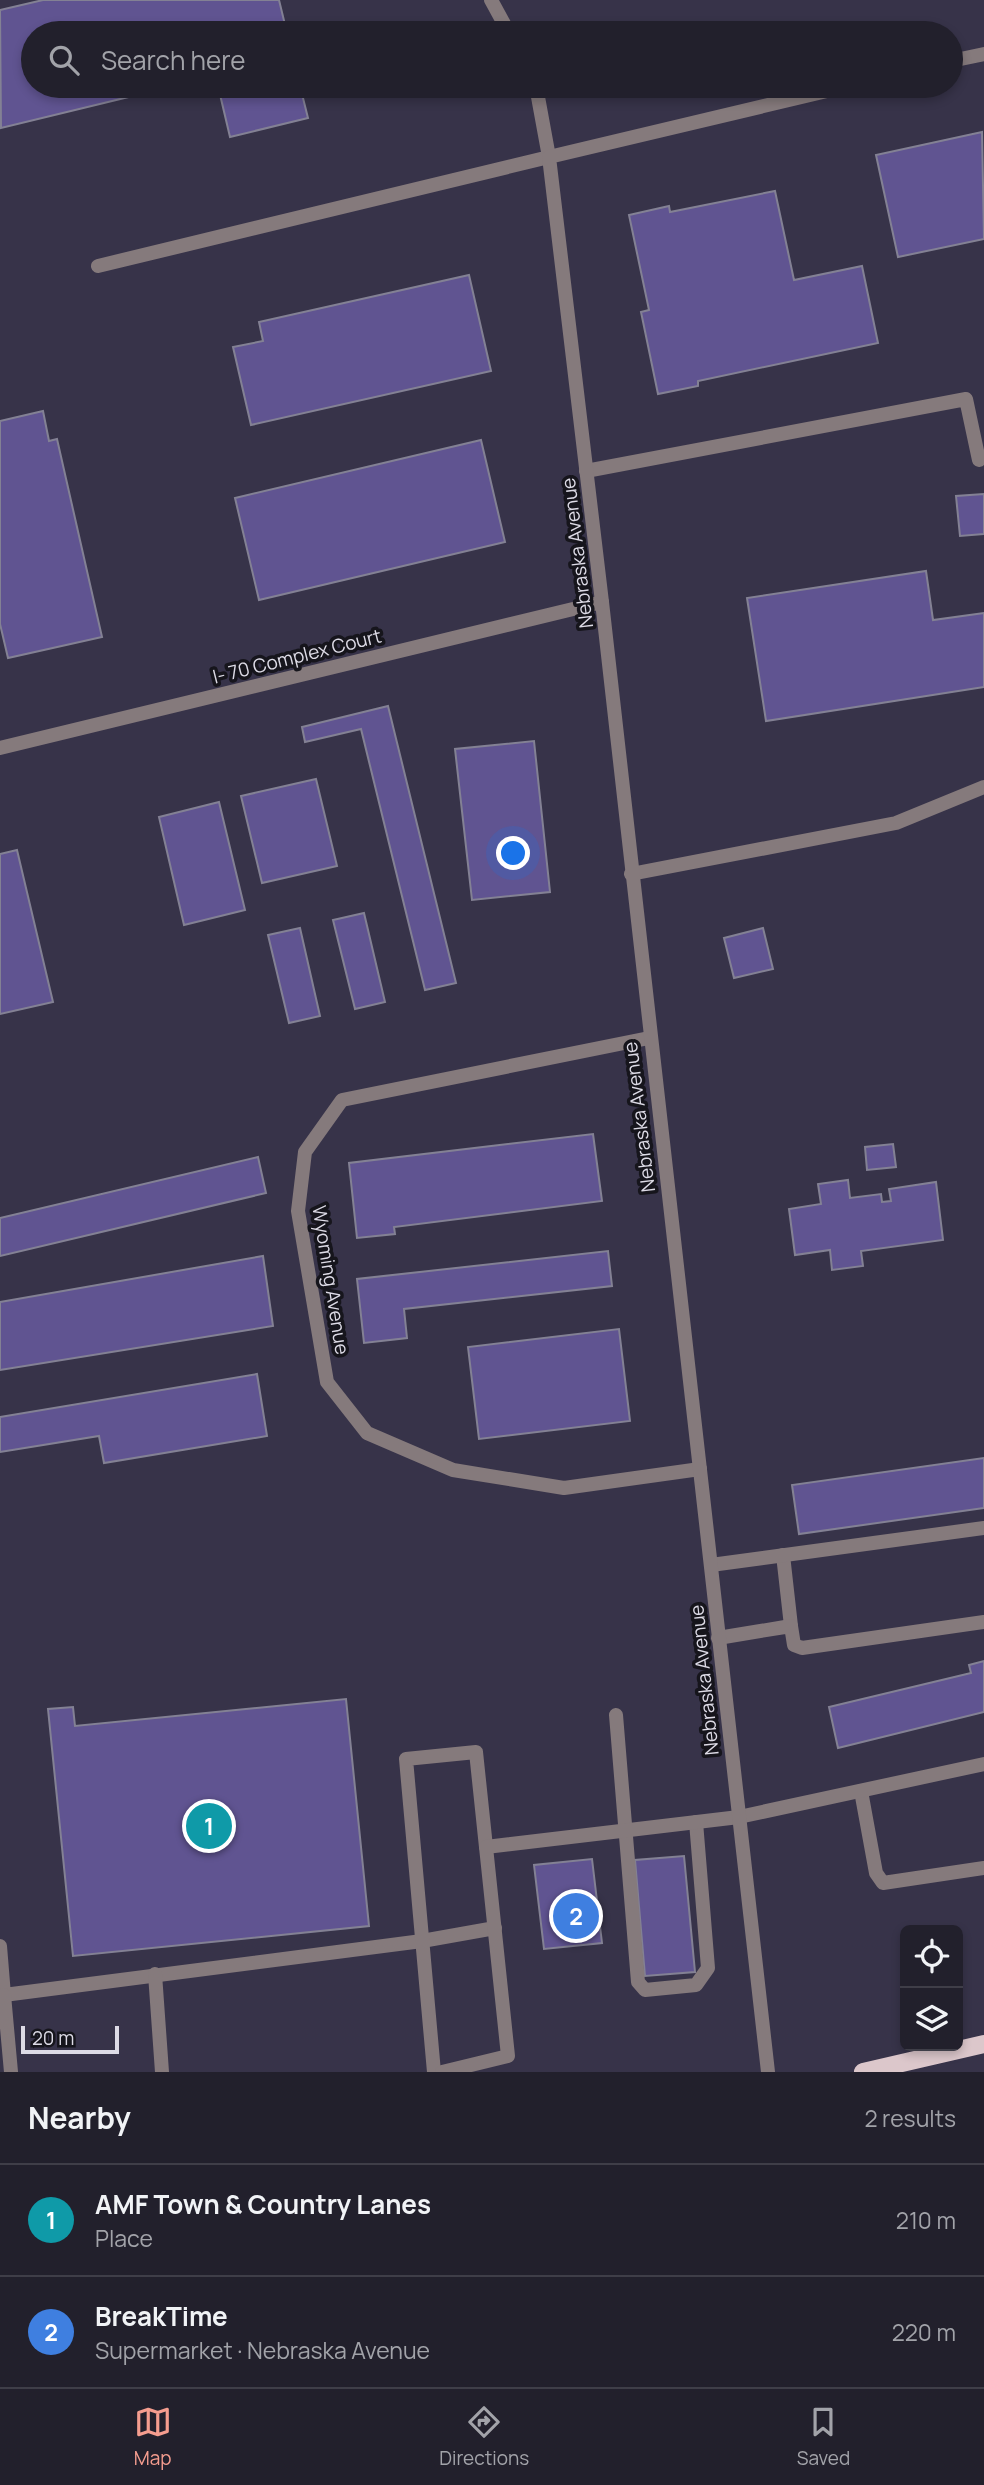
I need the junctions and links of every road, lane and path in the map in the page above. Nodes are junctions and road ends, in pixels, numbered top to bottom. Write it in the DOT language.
graph roads {
  1 [pos="491,0"];
  2 [pos="502,21"];
  3 [pos="984,54"];
  4 [pos="963,58"];
  5 [pos="538,98"];
  6 [pos="798,98"];
  7 [pos="549,158"];
  8 [pos="97,267"];
  9 [pos="979,460"];
  10 [pos="586,471"];
  11 [pos="602,602"];
  12 [pos="0,748"];
  13 [pos="984,787"];
  14 [pos="631,874"];
  15 [pos="649,1038"];
  16 [pos="700,1469"];
  17 [pos="984,1528"];
  18 [pos="783,1555"];
  19 [pos="711,1565"];
  20 [pos="984,1622"];
  21 [pos="791,1626"];
  22 [pos="718,1638"];
  23 [pos="615,1715"];
  24 [pos="984,1764"];
  25 [pos="861,1791"];
  26 [pos="739,1817"];
  27 [pos="696,1822"];
  28 [pos="624,1830"];
  29 [pos="486,1847"];
  30 [pos="984,1868"];
  31 [pos="495,1928"];
  32 [pos="422,1941"];
  33 [pos="0,1946"];
  34 [pos="155,1974"];
  35 [pos="4,1995"];
  36 [pos="984,2044"];
  37 [pos="11,2072"];
  38 [pos="162,2072"];
  39 [pos="434,2072"];
  40 [pos="442,2072"];
  41 [pos="768,2072"];
  42 [pos="863,2072"];
  1 -- 2 [label="street"];
  3 -- 4 [label="street"];
  5 -- 7 [label="street, Nebraska Avenue"];
  6 -- 7 [label="street"];
  7 -- 8 [label="street"];
  7 -- 10 [label="street, Nebraska Avenue"];
  9 -- 10 [label="street"];
  10 -- 11 [label="street, Nebraska Avenue"];
  11 -- 12 [label="street, I- 70 Complex Court"];
  11 -- 14 [label="street, Nebraska Avenue"];
  13 -- 14 [label="street"];
  14 -- 15 [label="street, Nebraska Avenue"];
  15 -- 16 [label="street, Nebraska Avenue"];
  15 -- 16 [label="street, Wyoming Avenue"];
  16 -- 19 [label="street, Nebraska Avenue"];
  17 -- 18 [label="street"];
  18 -- 19 [label="street"];
  18 -- 21 [label="street"];
  19 -- 22 [label="street, Nebraska Avenue"];
  20 -- 21 [label="street"];
  21 -- 22 [label="street"];
  22 -- 26 [label="street, Nebraska Avenue"];
  23 -- 28 [label="street"];
  24 -- 25 [label="street"];
  25 -- 26 [label="street"];
  25 -- 30 [label="street"];
  26 -- 27 [label="street"];
  26 -- 41 [label="street, Nebraska Avenue"];
  27 -- 28 [label="street"];
  27 -- 28 [label="street"];
  28 -- 29 [label="street"];
  29 -- 31 [label="street"];
  29 -- 32 [label="street"];
  31 -- 32 [label="street"];
  31 -- 40 [label="street"];
  32 -- 34 [label="street"];
  32 -- 39 [label="street"];
  33 -- 35 [label="street"];
  34 -- 35 [label="street"];
  34 -- 38 [label="street"];
  35 -- 37 [label="street"];
  36 -- 42 [label="main road"];
}
